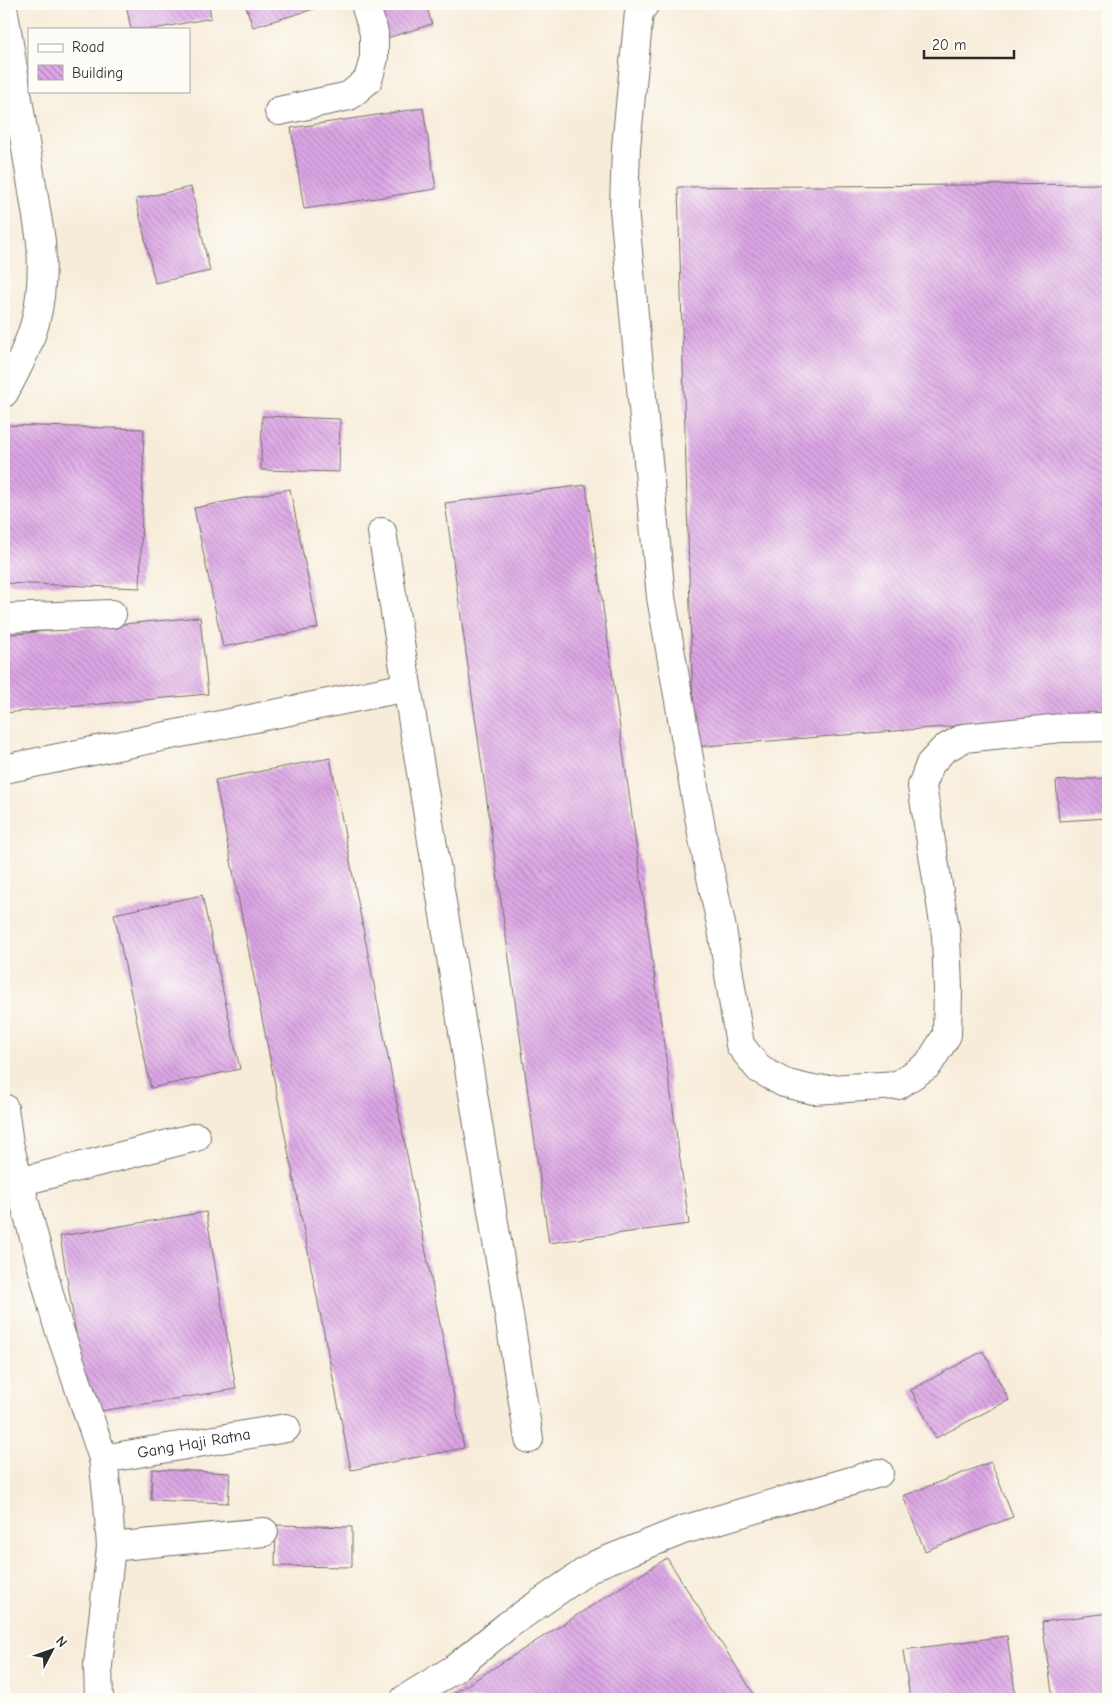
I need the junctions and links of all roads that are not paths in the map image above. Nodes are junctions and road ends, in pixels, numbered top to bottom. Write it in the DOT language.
graph roads {
  1 [pos="365,4"];
  2 [pos="645,4"];
  3 [pos="4,13"];
  4 [pos="6,47"];
  5 [pos="279,111"];
  6 [pos="4,393"];
  7 [pos="382,532"];
  8 [pos="112,614"];
  9 [pos="4,618"];
  10 [pos="407,687"];
  11 [pos="1108,727"];
  12 [pos="4,769"];
  13 [pos="4,1108"];
  14 [pos="196,1137"];
  15 [pos="6,1144"];
  16 [pos="19,1182"];
  17 [pos="286,1428"];
  18 [pos="529,1439"];
  19 [pos="102,1458"];
  20 [pos="879,1473"];
  21 [pos="264,1532"];
  22 [pos="111,1547"];
  23 [pos="99,1699"];
  24 [pos="405,1699"];
  1 -- 5 [label="street"];
  2 -- 11 [label="street"];
  3 -- 4 [label="street"];
  4 -- 6 [label="street"];
  7 -- 10 [label="street"];
  8 -- 9 [label="street"];
  10 -- 12 [label="street"];
  10 -- 18 [label="street"];
  13 -- 15 [label="street"];
  14 -- 16 [label="street"];
  15 -- 16 [label="street"];
  16 -- 19 [label="street"];
  17 -- 19 [label="street, Gang Haji Ratna"];
  19 -- 22 [label="street"];
  20 -- 24 [label="street"];
  21 -- 22 [label="street"];
  22 -- 23 [label="street"];
}
